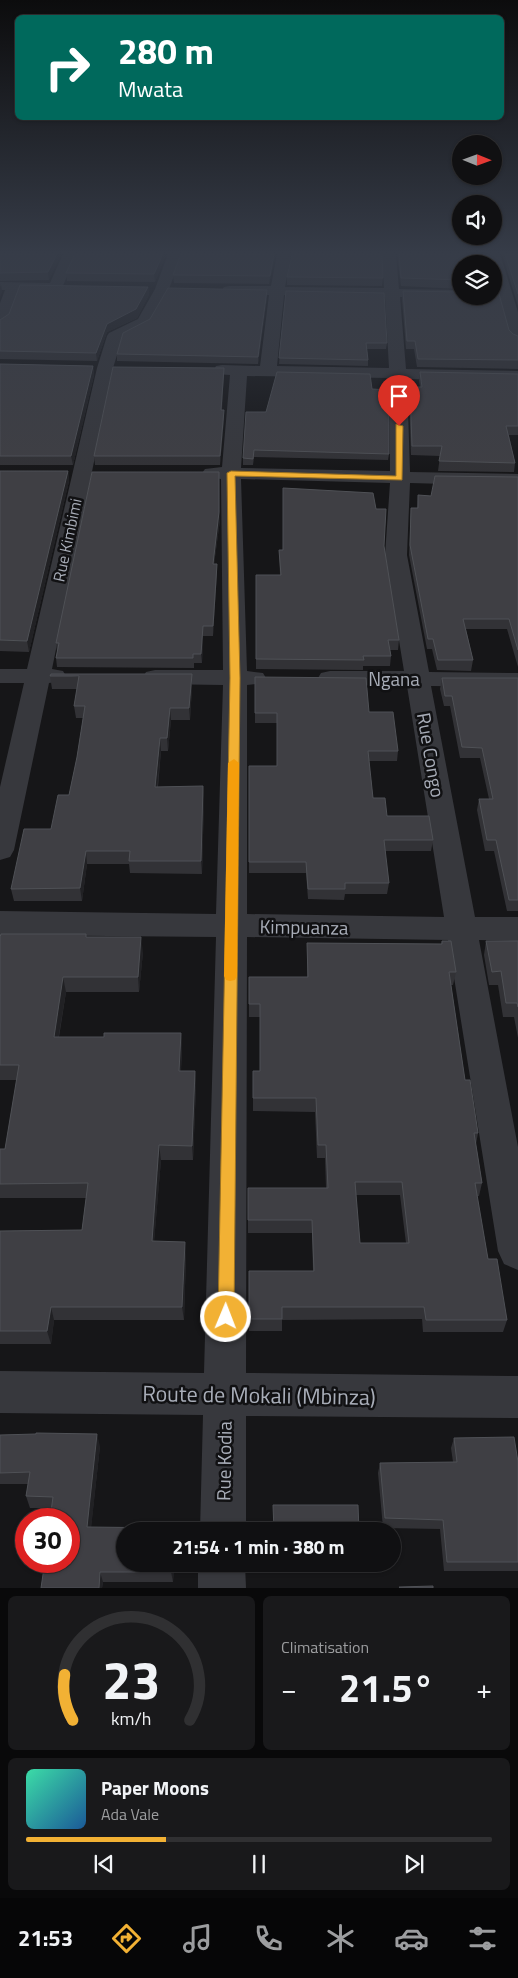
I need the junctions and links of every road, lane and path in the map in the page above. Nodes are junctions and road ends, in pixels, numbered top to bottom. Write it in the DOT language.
graph roads {
  1 [pos="131,328"];
  2 [pos="259,328"];
  3 [pos="395,328"];
  4 [pos="239,371"];
  5 [pos="398,374"];
  6 [pos="518,376"];
  7 [pos="191,473"];
  8 [pos="231,473"];
  9 [pos="400,478"];
  10 [pos="518,480"];
  11 [pos="0,676"];
  12 [pos="38,676"];
  13 [pos="77,676"];
  14 [pos="136,677"];
  15 [pos="235,678"];
  16 [pos="273,678"];
  17 [pos="312,678"];
  18 [pos="418,679"];
  19 [pos="518,680"];
  20 [pos="0,850"];
  21 [pos="0,923"];
  22 [pos="231,926"];
  23 [pos="462,928"];
  24 [pos="518,929"];
  25 [pos="518,1252"];
  26 [pos="0,1392"];
  27 [pos="225,1395"];
  28 [pos="518,1398"];
  29 [pos="223,1522"];
  30 [pos="222,1572"];
  31 [pos="222,1588"];
  1 -- 12 [label="street, Rue Kimbimi"];
  2 -- 4 [label="street, Rue Kodia"];
  3 -- 5 [label="street, Rue Congo"];
  4 -- 5 [label="street"];
  4 -- 8 [label="street, Rue Kodia"];
  5 -- 6 [label="street"];
  5 -- 9 [label="street, Rue Congo"];
  7 -- 8 [label="street"];
  8 -- 9 [label="street"];
  8 -- 15 [label="street, Rue Kodia"];
  9 -- 10 [label="street"];
  9 -- 18 [label="street, Rue Congo"];
  11 -- 12 [label="street"];
  12 -- 13 [label="street"];
  12 -- 20 [label="street, Rue Kimbimi"];
  14 -- 15 [label="street"];
  15 -- 16 [label="street"];
  15 -- 22 [label="street, Rue Kodia"];
  17 -- 18 [label="street, Ngana"];
  18 -- 19 [label="street, Ngana"];
  18 -- 23 [label="street, Rue Congo"];
  21 -- 22 [label="street, Kimpuanza"];
  22 -- 23 [label="street, Kimpuanza"];
  22 -- 27 [label="street, Rue Kodia"];
  23 -- 24 [label="street, Kimpuanza"];
  23 -- 25 [label="street, Rue Congo"];
  26 -- 27 [label="street, Route de Mokali (Mbinza)"];
  27 -- 28 [label="street, Route de Mokali (Mbinza)"];
  27 -- 29 [label="street, Rue Kodia"];
  30 -- 31 [label="street"];
}
